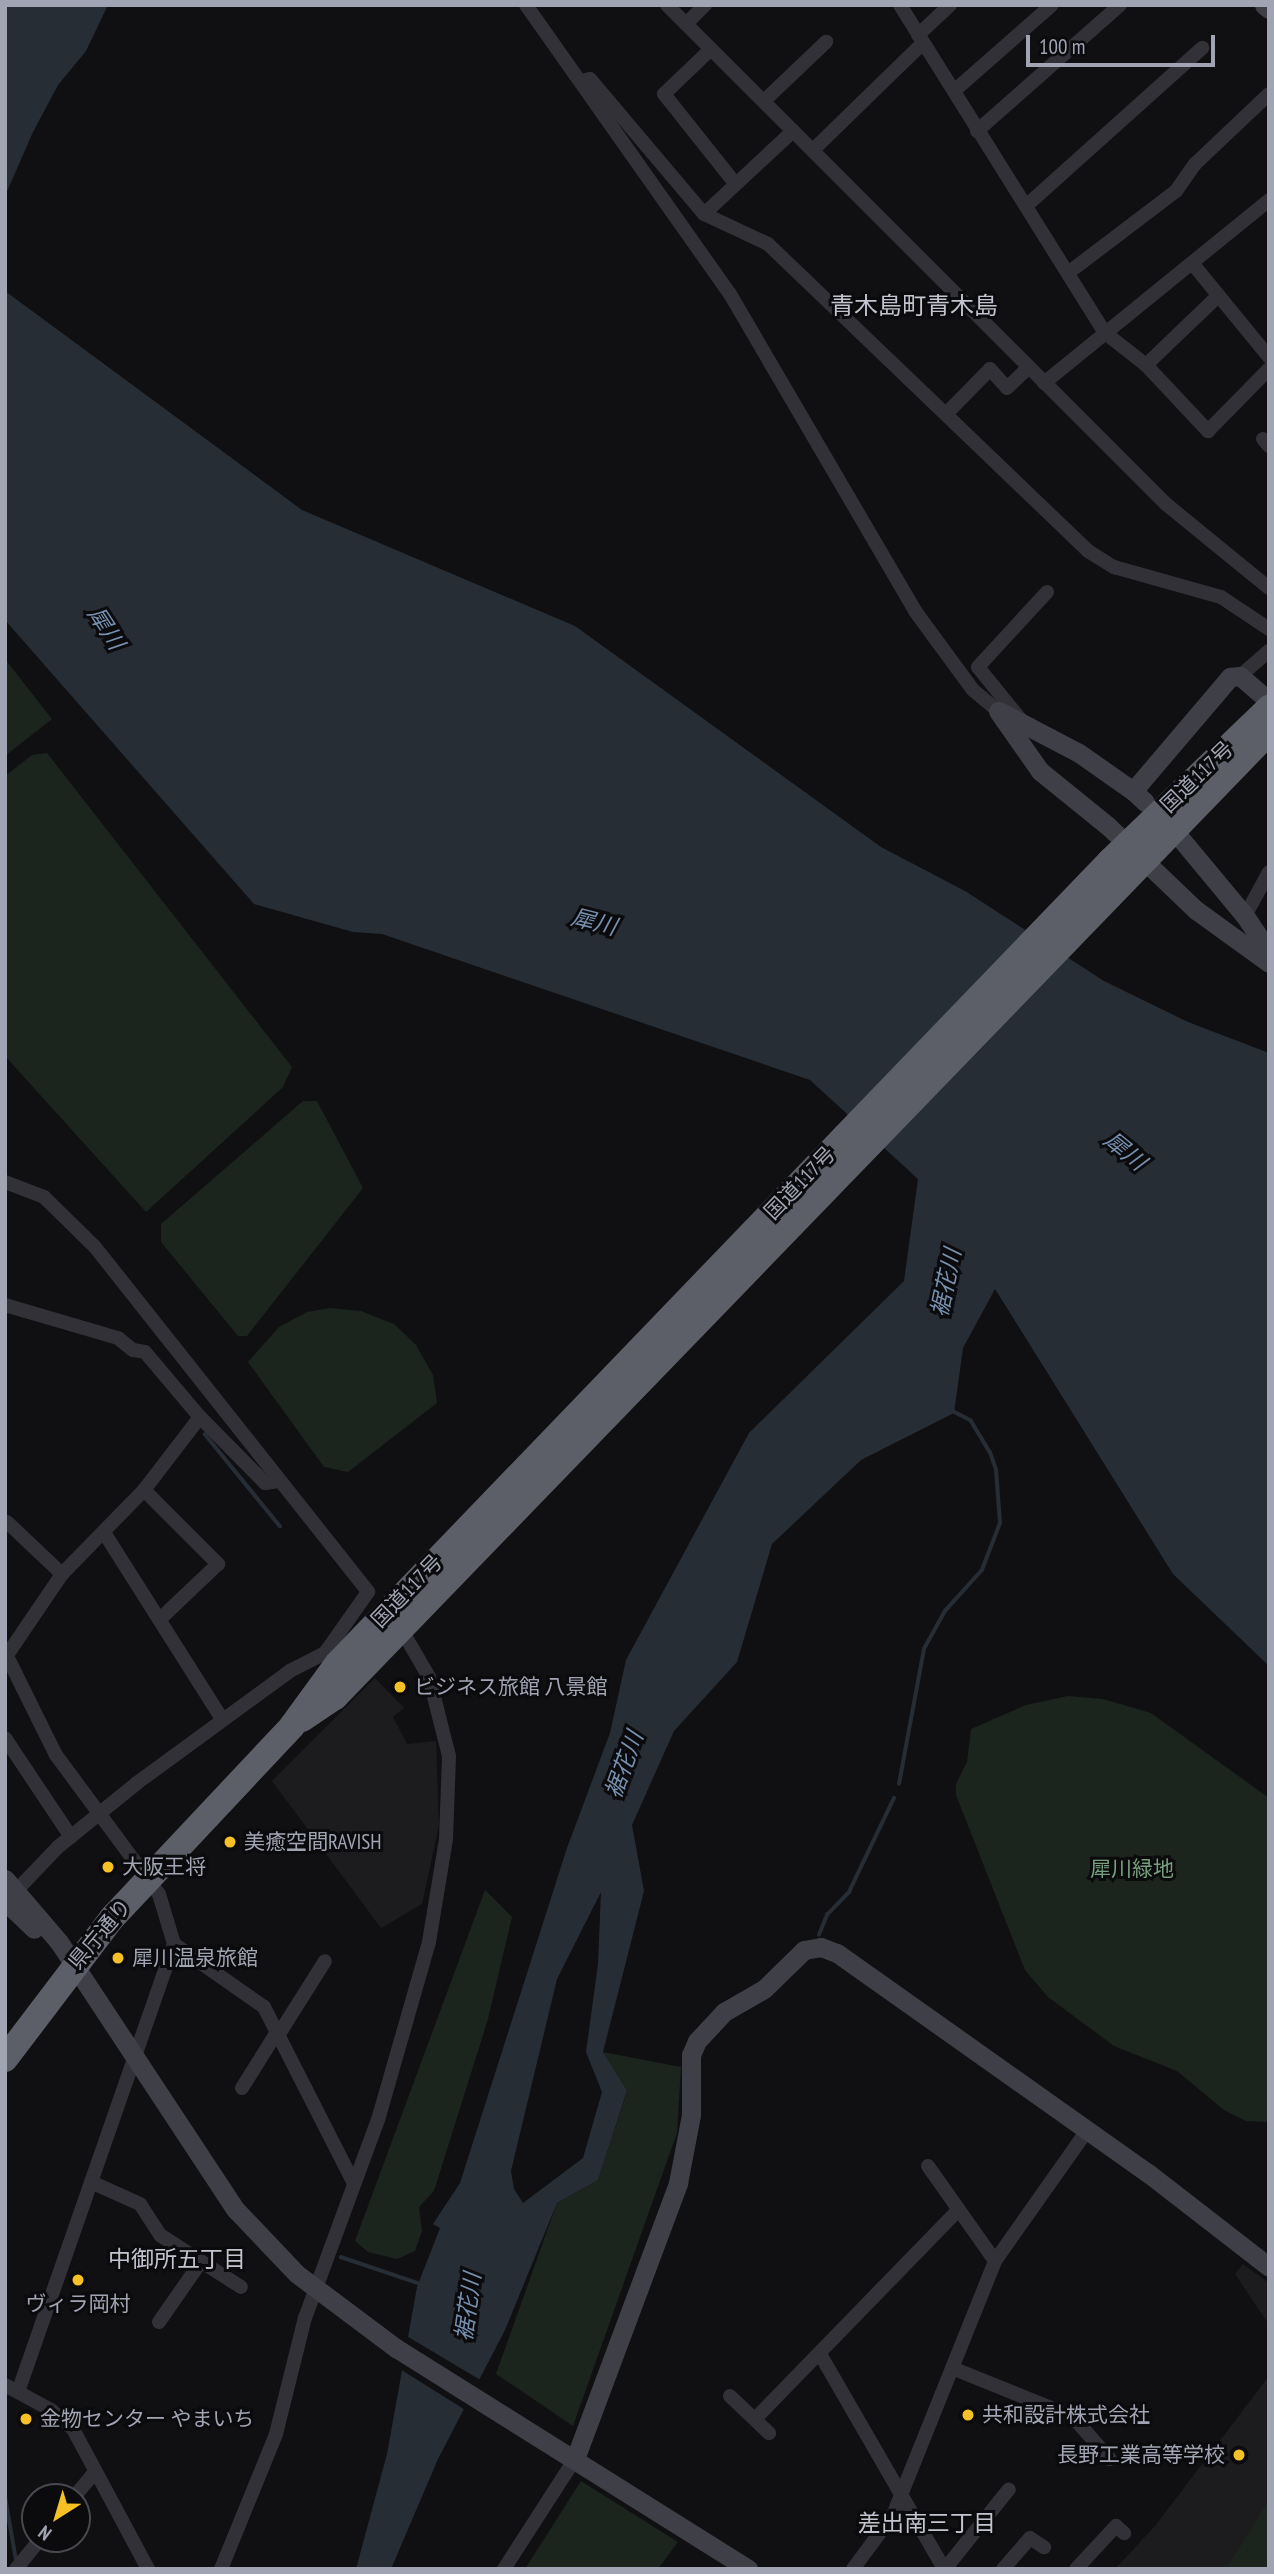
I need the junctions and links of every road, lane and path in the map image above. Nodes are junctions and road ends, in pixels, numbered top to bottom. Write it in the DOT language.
graph roads {
  1 [pos="526,5"];
  2 [pos="667,5"];
  3 [pos="705,5"];
  4 [pos="900,5"];
  5 [pos="950,5"];
  6 [pos="1052,5"];
  7 [pos="1120,5"];
  8 [pos="686,24"];
  9 [pos="920,39"];
  10 [pos="826,42"];
  11 [pos="1202,48"];
  12 [pos="710,49"];
  13 [pos="580,81"];
  14 [pos="954,91"];
  15 [pos="1269,94"];
  16 [pos="764,101"];
  17 [pos="793,131"];
  18 [pos="976,131"];
  19 [pos="813,150"];
  20 [pos="734,182"];
  21 [pos="1269,200"];
  22 [pos="1026,206"];
  23 [pos="705,214"];
  24 [pos="1192,263"];
  25 [pos="1068,273"];
  26 [pos="1217,297"];
  27 [pos="1104,332"];
  28 [pos="1269,357"];
  29 [pos="1146,365"];
  30 [pos="1028,368"];
  31 [pos="1269,369"];
  32 [pos="1044,383"];
  33 [pos="946,414"];
  34 [pos="1269,588"];
  35 [pos="1046,592"];
  36 [pos="1269,629"];
  37 [pos="1269,650"];
  38 [pos="1240,676"];
  39 [pos="1269,701"];
  40 [pos="1269,708"];
  41 [pos="998,711"];
  42 [pos="1026,726"];
  43 [pos="1269,732"];
  44 [pos="1181,839"];
  45 [pos="1128,861"];
  46 [pos="1269,872"];
  47 [pos="1245,916"];
  48 [pos="1269,952"];
  49 [pos="1269,963"];
  50 [pos="5,1182"];
  51 [pos="5,1305"];
  52 [pos="200,1417"];
  53 [pos="279,1481"];
  54 [pos="144,1490"];
  55 [pos="7,1522"];
  56 [pos="105,1534"];
  57 [pos="62,1574"];
  58 [pos="160,1618"];
  59 [pos="403,1621"];
  60 [pos="6,1655"];
  61 [pos="338,1664"];
  62 [pos="222,1719"];
  63 [pos="5,1738"];
  64 [pos="99,1815"];
  65 [pos="71,1837"];
  66 [pos="147,1879"];
  67 [pos="8,1896"];
  68 [pos="174,1944"];
  69 [pos="326,1961"];
  70 [pos="72,1967"];
  71 [pos="278,2033"];
  72 [pos="5,2059"];
  73 [pos="134,2059"];
  74 [pos="242,2088"];
  75 [pos="1086,2132"];
  76 [pos="928,2166"];
  77 [pos="91,2182"];
  78 [pos="353,2182"];
  79 [pos="957,2211"];
  80 [pos="995,2261"];
  81 [pos="200,2263"];
  82 [pos="1269,2267"];
  83 [pos="241,2287"];
  84 [pos="320,2293"];
  85 [pos="159,2322"];
  86 [pos="820,2354"];
  87 [pos="953,2368"];
  88 [pos="12,2389"];
  89 [pos="730,2396"];
  90 [pos="755,2420"];
  91 [pos="769,2433"];
  92 [pos="570,2456"];
  93 [pos="1110,2459"];
  94 [pos="93,2474"];
  95 [pos="86,2483"];
  96 [pos="1009,2489"];
  97 [pos="898,2494"];
  98 [pos="1116,2526"];
  99 [pos="1044,2547"];
  100 [pos="29,2553"];
  101 [pos="16,2569"];
  102 [pos="148,2569"];
  103 [pos="221,2569"];
  104 [pos="504,2569"];
  105 [pos="748,2569"];
  106 [pos="853,2569"];
  107 [pos="945,2569"];
  108 [pos="1003,2569"];
  109 [pos="1076,2569"];
  1 -- 13 [label="street"];
  2 -- 8 [label="street"];
  3 -- 8 [label="street"];
  4 -- 9 [label="street"];
  5 -- 9 [label="street"];
  6 -- 14 [label="street"];
  7 -- 18 [label="street"];
  8 -- 12 [label="street"];
  9 -- 14 [label="street"];
  9 -- 19 [label="street"];
  10 -- 16 [label="street"];
  11 -- 22 [label="street"];
  12 -- 16 [label="street"];
  12 -- 20 [label="street"];
  13 -- 23 [label="street"];
  13 -- 41 [label="street"];
  14 -- 18 [label="street"];
  15 -- 25 [label="street"];
  16 -- 17 [label="street"];
  17 -- 19 [label="street"];
  17 -- 20 [label="street"];
  18 -- 22 [label="street"];
  19 -- 30 [label="street"];
  20 -- 23 [label="street"];
  21 -- 24 [label="street"];
  22 -- 25 [label="street"];
  23 -- 33 [label="street"];
  24 -- 26 [label="street"];
  24 -- 27 [label="street"];
  25 -- 27 [label="street"];
  26 -- 28 [label="street"];
  26 -- 29 [label="street"];
  27 -- 29 [label="street"];
  27 -- 32 [label="street"];
  29 -- 31 [label="street"];
  30 -- 32 [label="street"];
  30 -- 33 [label="street"];
  32 -- 34 [label="street"];
  33 -- 36 [label="street"];
  35 -- 42 [label="street"];
  37 -- 38 [label="street"];
  38 -- 39 [label="street"];
  38 -- 42 [label="street"];
  40 -- 45 [label="highway, 国道117号"];
  41 -- 42 [label="street"];
  41 -- 45 [label="street"];
  43 -- 45 [label="highway, 国道117号"];
  44 -- 47 [label="street"];
  45 -- 49 [label="street"];
  45 -- 59 [label="highway, 国道117号"];
  46 -- 47 [label="street"];
  47 -- 48 [label="street"];
  50 -- 53 [label="street"];
  51 -- 52 [label="street"];
  52 -- 53 [label="street"];
  52 -- 54 [label="street"];
  53 -- 61 [label="street"];
  54 -- 56 [label="street"];
  54 -- 58 [label="street"];
  55 -- 57 [label="street"];
  56 -- 57 [label="street"];
  56 -- 58 [label="street"];
  57 -- 60 [label="street"];
  58 -- 62 [label="street"];
  59 -- 61 [label="highway, 国道117号"];
  59 -- 78 [label="street"];
  60 -- 64 [label="street"];
  61 -- 62 [label="street"];
  61 -- 66 [label="highway, 県庁通り"];
  62 -- 64 [label="street"];
  63 -- 65 [label="street"];
  64 -- 65 [label="street"];
  64 -- 66 [label="street"];
  65 -- 67 [label="street"];
  66 -- 68 [label="street"];
  66 -- 70 [label="highway, 県庁通り"];
  67 -- 70 [label="street"];
  68 -- 71 [label="street"];
  68 -- 73 [label="street"];
  69 -- 71 [label="street"];
  70 -- 72 [label="highway, 県庁通り"];
  70 -- 73 [label="street"];
  71 -- 74 [label="street"];
  71 -- 78 [label="street"];
  73 -- 77 [label="street"];
  73 -- 84 [label="street"];
  75 -- 80 [label="street"];
  75 -- 82 [label="street"];
  75 -- 92 [label="street"];
  76 -- 79 [label="street"];
  77 -- 81 [label="street"];
  77 -- 88 [label="street"];
  78 -- 84 [label="street"];
  79 -- 80 [label="street"];
  79 -- 86 [label="street"];
  80 -- 87 [label="street"];
  81 -- 83 [label="street"];
  81 -- 85 [label="street"];
  84 -- 92 [label="street"];
  84 -- 103 [label="street"];
  86 -- 90 [label="street"];
  86 -- 97 [label="street"];
  87 -- 93 [label="street"];
  87 -- 97 [label="street"];
  88 -- 94 [label="street"];
  89 -- 90 [label="street"];
  90 -- 91 [label="street"];
  92 -- 104 [label="street"];
  92 -- 105 [label="street"];
  94 -- 95 [label="street"];
  94 -- 102 [label="street"];
  96 -- 107 [label="street"];
  97 -- 106 [label="street"];
  97 -- 107 [label="street"];
  98 -- 109 [label="street"];
  99 -- 108 [label="street"];
  100 -- 101 [label="street"];
}
